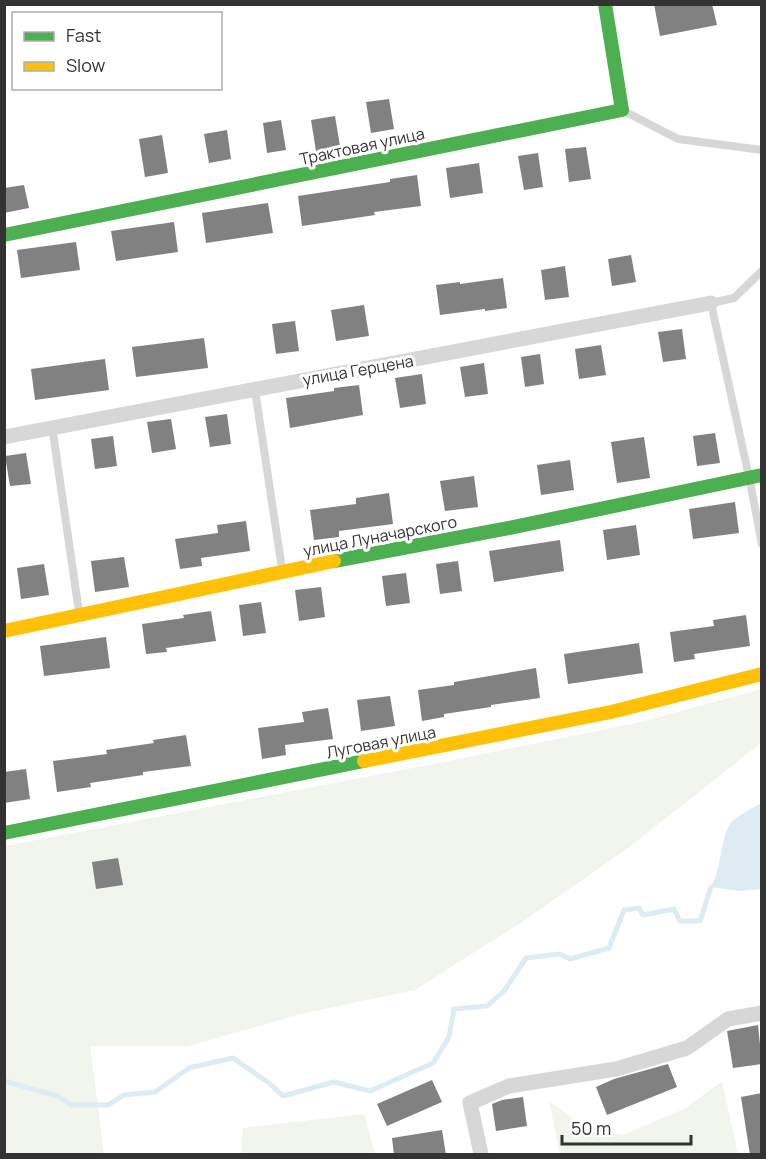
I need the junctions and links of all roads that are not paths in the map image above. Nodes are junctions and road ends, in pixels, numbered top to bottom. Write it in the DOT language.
graph roads {
  1 [pos="606,4"];
  2 [pos="622,110"];
  3 [pos="762,150"];
  4 [pos="4,235"];
  5 [pos="762,271"];
  6 [pos="711,303"];
  7 [pos="255,390"];
  8 [pos="52,426"];
  9 [pos="4,437"];
  10 [pos="755,476"];
  11 [pos="762,544"];
  12 [pos="282,571"];
  13 [pos="80,614"];
  14 [pos="4,631"];
  15 [pos="762,674"];
  16 [pos="4,832"];
  17 [pos="762,1012"];
  18 [pos="481,1155"];
  1 -- 2 [label="street"];
  2 -- 3 [label="lane"];
  2 -- 4 [label="street, Трактовая улица"];
  5 -- 6 [label="lane"];
  6 -- 7 [label="street, улица Герцена"];
  6 -- 10 [label="lane"];
  7 -- 8 [label="street, улица Герцена"];
  7 -- 12 [label="lane"];
  8 -- 9 [label="street, улица Герцена"];
  8 -- 13 [label="lane"];
  10 -- 11 [label="lane"];
  10 -- 12 [label="street, улица Луначарского"];
  12 -- 13 [label="street, улица Луначарского"];
  13 -- 14 [label="street, улица Луначарского"];
  15 -- 16 [label="street, Луговая улица"];
  17 -- 18 [label="street"];
}
